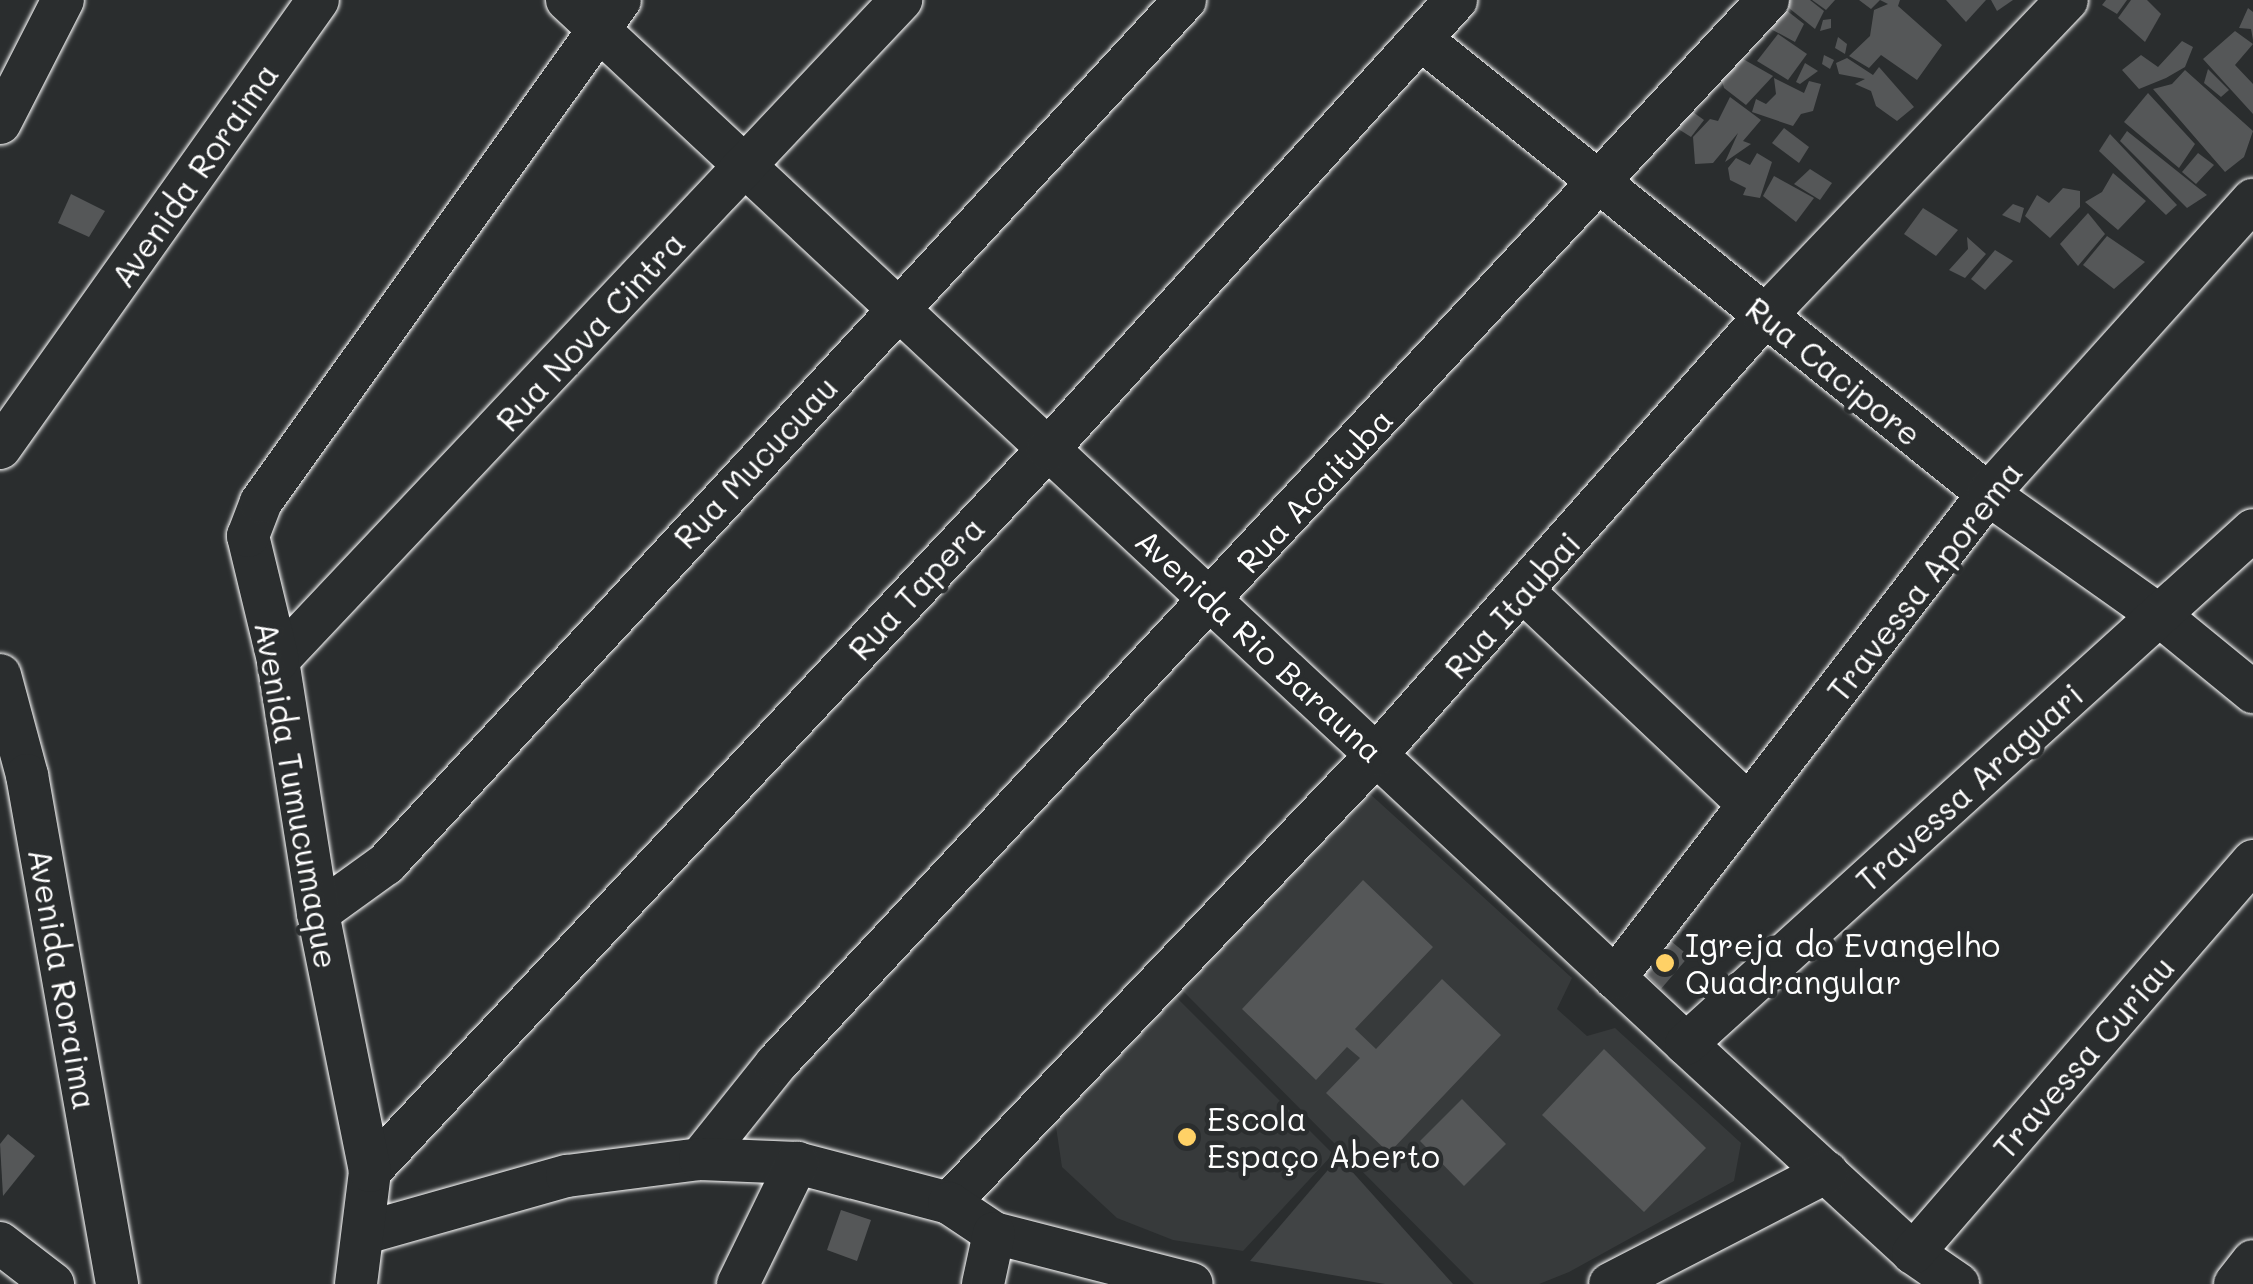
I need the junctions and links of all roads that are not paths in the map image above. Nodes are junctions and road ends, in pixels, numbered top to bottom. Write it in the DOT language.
graph roads {
  1 [pos="63,0"];
  2 [pos="318,0"];
  3 [pos="900,0"];
  4 [pos="1185,0"];
  5 [pos="1456,0"];
  6 [pos="1768,0"];
  7 [pos="2067,0"];
  8 [pos="594,10"];
  9 [pos="1422,40"];
  10 [pos="0,123"];
  11 [pos="747,165"];
  12 [pos="1597,182"];
  13 [pos="2253,200"];
  14 [pos="899,308"];
  15 [pos="1765,316"];
  16 [pos="0,448"];
  17 [pos="1048,448"];
  18 [pos="1988,494"];
  19 [pos="2253,530"];
  20 [pos="1524,593"];
  21 [pos="1214,599"];
  22 [pos="2159,615"];
  23 [pos="278,660"];
  24 [pos="0,675"];
  25 [pos="2253,692"];
  26 [pos="1376,755"];
  27 [pos="1749,806"];
  28 [pos="2253,861"];
  29 [pos="318,913"];
  30 [pos="1615,978"];
  31 [pos="1686,1044"];
  32 [pos="700,1159"];
  33 [pos="797,1163"];
  34 [pos="370,1171"];
  35 [pos="1828,1172"];
  36 [pos="949,1204"];
  37 [pos="994,1232"];
  38 [pos="365,1233"];
  39 [pos="0,1243"];
  40 [pos="1913,1253"];
  41 [pos="2253,1261"];
  42 [pos="53,1284"];
  43 [pos="118,1284"];
  44 [pos="356,1284"];
  45 [pos="738,1284"];
  46 [pos="983,1284"];
  47 [pos="1192,1284"];
  48 [pos="1610,1284"];
  49 [pos="1958,1284"];
  50 [pos="2236,1284"];
  1 -- 10 [label="street"];
  2 -- 16 [label="street, Avenida Roraima"];
  3 -- 11 [label="street, Rua Nova Cintra"];
  4 -- 14 [label="street, Rua Mucucuau"];
  5 -- 9 [label="street, Rua Tapera"];
  6 -- 12 [label="street, Rua Acaituba"];
  7 -- 15 [label="street, Rua Itaubai"];
  8 -- 11 [label="street, Avenida Rio Barauna"];
  8 -- 23 [label="street, Avenida Tumucumaque"];
  9 -- 12 [label="street, Rua Cacipore"];
  9 -- 17 [label="street, Rua Tapera"];
  11 -- 14 [label="street, Avenida Rio Barauna"];
  11 -- 23 [label="street, Rua Nova Cintra"];
  12 -- 15 [label="street, Rua Cacipore"];
  12 -- 21 [label="street, Rua Acaituba"];
  13 -- 18 [label="street, Travessa Aporema"];
  14 -- 17 [label="street, Avenida Rio Barauna"];
  14 -- 29 [label="street, Rua Mucucuau"];
  15 -- 18 [label="street, Rua Cacipore"];
  15 -- 20 [label="street, Rua Itaubai"];
  17 -- 21 [label="street, Avenida Rio Barauna"];
  17 -- 34 [label="street, Rua Tapera"];
  18 -- 22 [label="street, Rua Cacipore"];
  18 -- 27 [label="street, Travessa Aporema"];
  19 -- 22 [label="street, Travessa Araguari"];
  20 -- 26 [label="street, Rua Itaubai"];
  20 -- 27 [label="street"];
  21 -- 26 [label="street, Avenida Rio Barauna"];
  21 -- 32 [label="street, Rua Acaituba"];
  22 -- 25 [label="street, Rua Cacipore"];
  22 -- 31 [label="street, Travessa Araguari"];
  23 -- 29 [label="street, Avenida Tumucumaque"];
  24 -- 43 [label="street, Avenida Roraima"];
  26 -- 30 [label="street, Avenida Rio Barauna"];
  26 -- 36 [label="street, Rua Itaubai"];
  27 -- 30 [label="street, Travessa Aporema"];
  28 -- 40 [label="street, Travessa Curiau"];
  29 -- 34 [label="street, Avenida Tumucumaque"];
  30 -- 31 [label="street, Avenida Rio Barauna"];
  31 -- 35 [label="street, Avenida Rio Barauna"];
  32 -- 33 [label="street"];
  32 -- 38 [label="street"];
  33 -- 36 [label="street"];
  33 -- 45 [label="street"];
  34 -- 38 [label="street, Avenida Tumucumaque"];
  35 -- 40 [label="street, Avenida Rio Barauna"];
  35 -- 48 [label="street"];
  36 -- 37 [label="street"];
  37 -- 46 [label="street"];
  37 -- 47 [label="street"];
  38 -- 44 [label="street, Avenida Tumucumaque"];
  39 -- 42 [label="street"];
  40 -- 49 [label="street, Avenida Rio Barauna"];
  41 -- 50 [label="street"];
}
